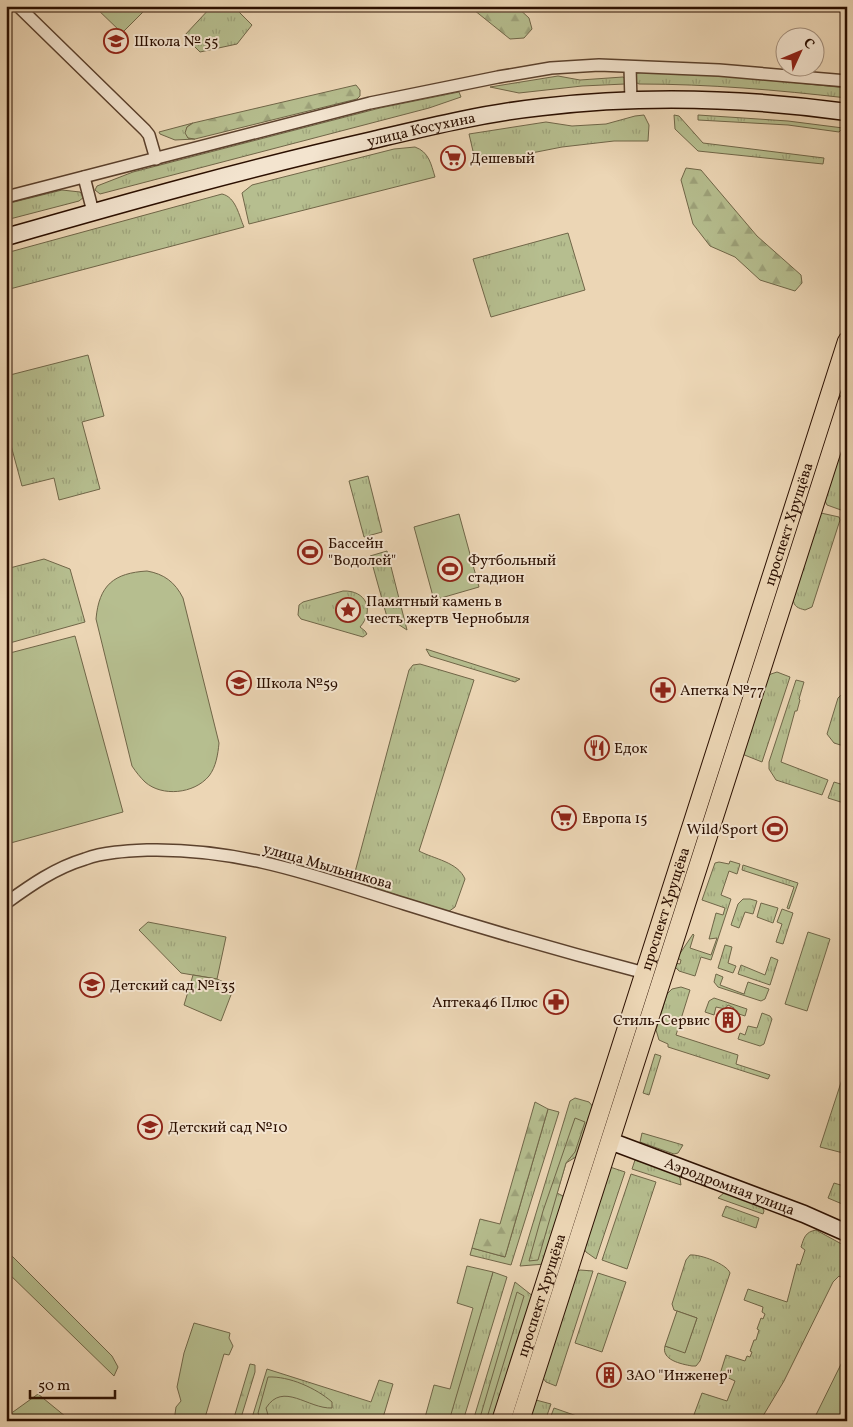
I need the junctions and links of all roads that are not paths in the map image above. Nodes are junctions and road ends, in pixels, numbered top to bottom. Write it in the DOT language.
graph roads {
  1 [pos="18,6"];
  2 [pos="630,66"];
  3 [pos="847,81"];
  4 [pos="631,101"];
  5 [pos="847,112"];
  6 [pos="156,159"];
  7 [pos="84,177"];
  8 [pos="6,197"];
  9 [pos="94,212"];
  10 [pos="6,236"];
  11 [pos="847,341"];
  12 [pos="847,403"];
  13 [pos="6,903"];
  14 [pos="644,973"];
  15 [pos="663,977"];
  16 [pos="610,1141"];
  17 [pos="847,1233"];
  18 [pos="501,1421"];
  19 [pos="520,1421"];
  1 -- 6 [label="street"];
  2 -- 3 [label="street"];
  2 -- 4 [label="street"];
  2 -- 6 [label="street"];
  4 -- 5 [label="main road, улица Косухина"];
  4 -- 9 [label="main road, улица Косухина"];
  6 -- 7 [label="street"];
  7 -- 8 [label="street"];
  7 -- 9 [label="street"];
  9 -- 10 [label="main road, улица Косухина"];
  11 -- 14 [label="main road, проспект Хрущёва"];
  12 -- 15 [label="main road, проспект Хрущёва"];
  13 -- 14 [label="street, улица Мыльникова"];
  14 -- 15 [label="main road"];
  14 -- 18 [label="main road, проспект Хрущёва"];
  15 -- 16 [label="main road, проспект Хрущёва"];
  16 -- 17 [label="main road, Аэродромная улица"];
  16 -- 19 [label="main road, проспект Хрущёва"];
}
